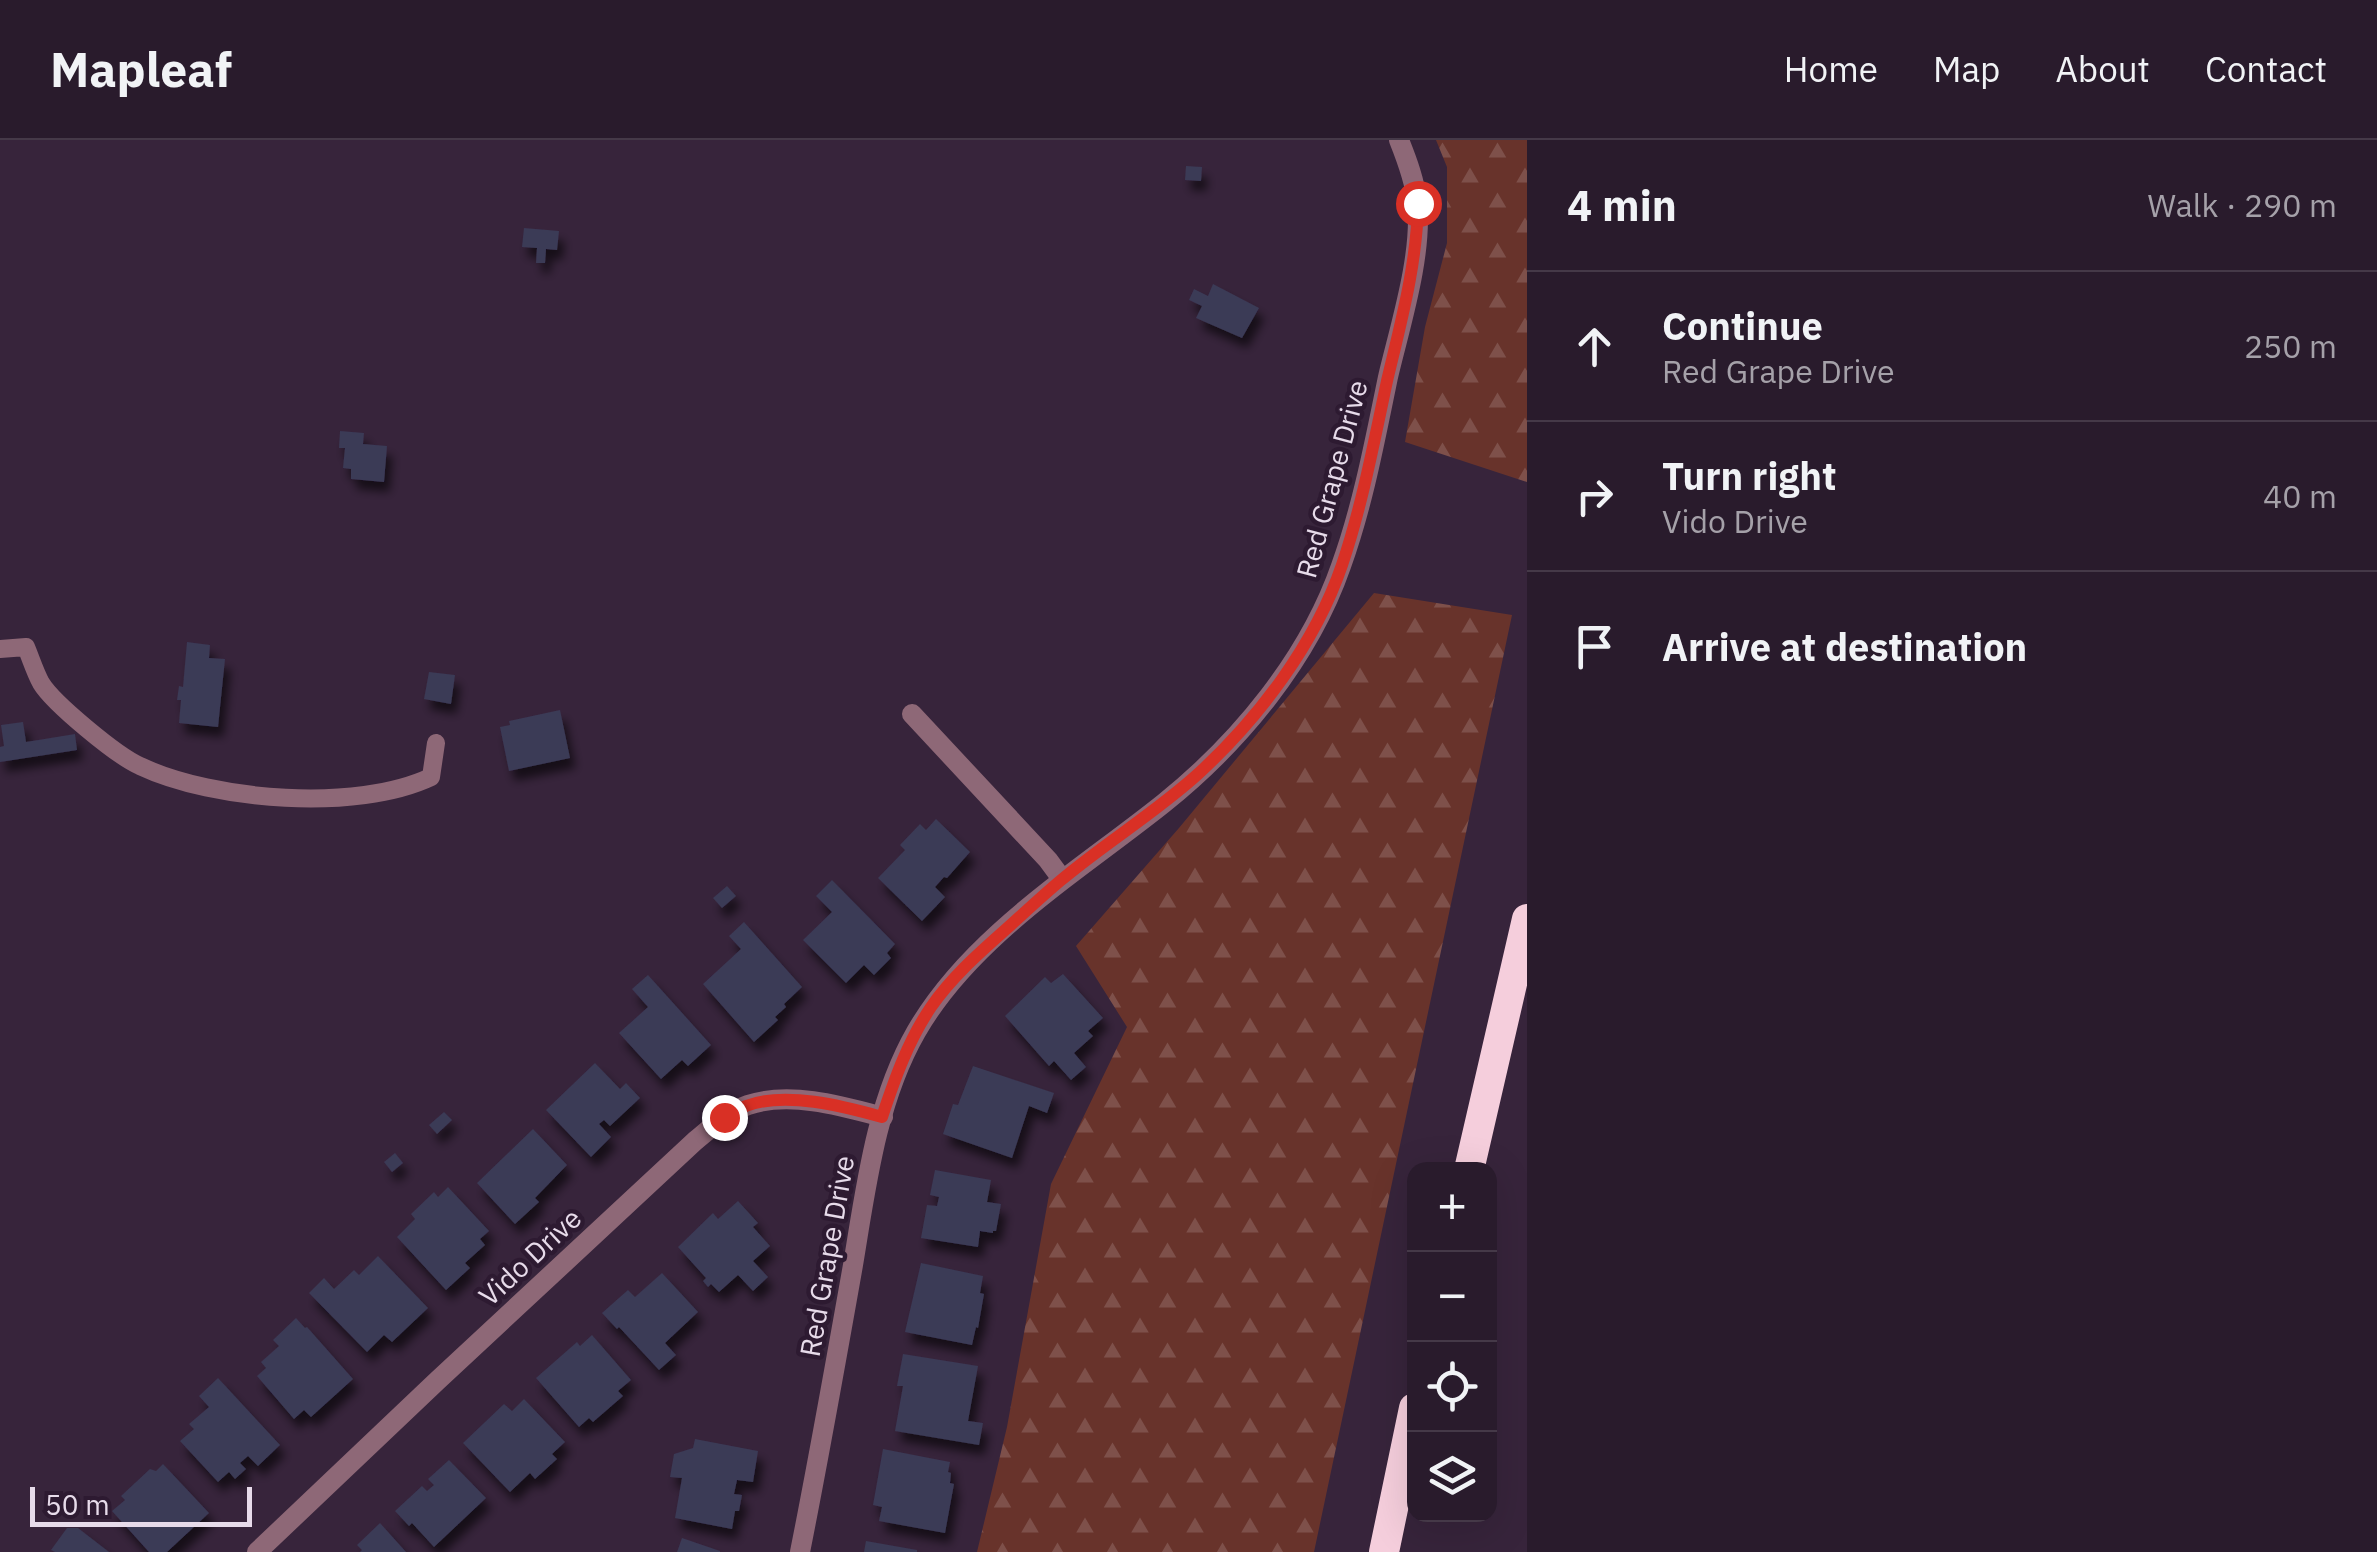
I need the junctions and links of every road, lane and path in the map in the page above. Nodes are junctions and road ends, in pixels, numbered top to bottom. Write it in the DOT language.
graph roads {
  1 [pos="1399,140"];
  2 [pos="0,649"];
  3 [pos="912,714"];
  4 [pos="436,743"];
  5 [pos="1062,879"];
  6 [pos="1527,918"];
  7 [pos="882,1117"];
  8 [pos="1471,1162"];
  9 [pos="1409,1432"];
  10 [pos="257,1552"];
  11 [pos="800,1552"];
  12 [pos="1384,1552"];
  1 -- 5 [label="street, Red Grape Drive"];
  2 -- 4 [label="lane"];
  3 -- 5 [label="street"];
  5 -- 7 [label="street, Red Grape Drive"];
  6 -- 8 [label="highway"];
  7 -- 10 [label="street, Vido Drive"];
  7 -- 11 [label="street, Red Grape Drive"];
  9 -- 12 [label="highway"];
}
